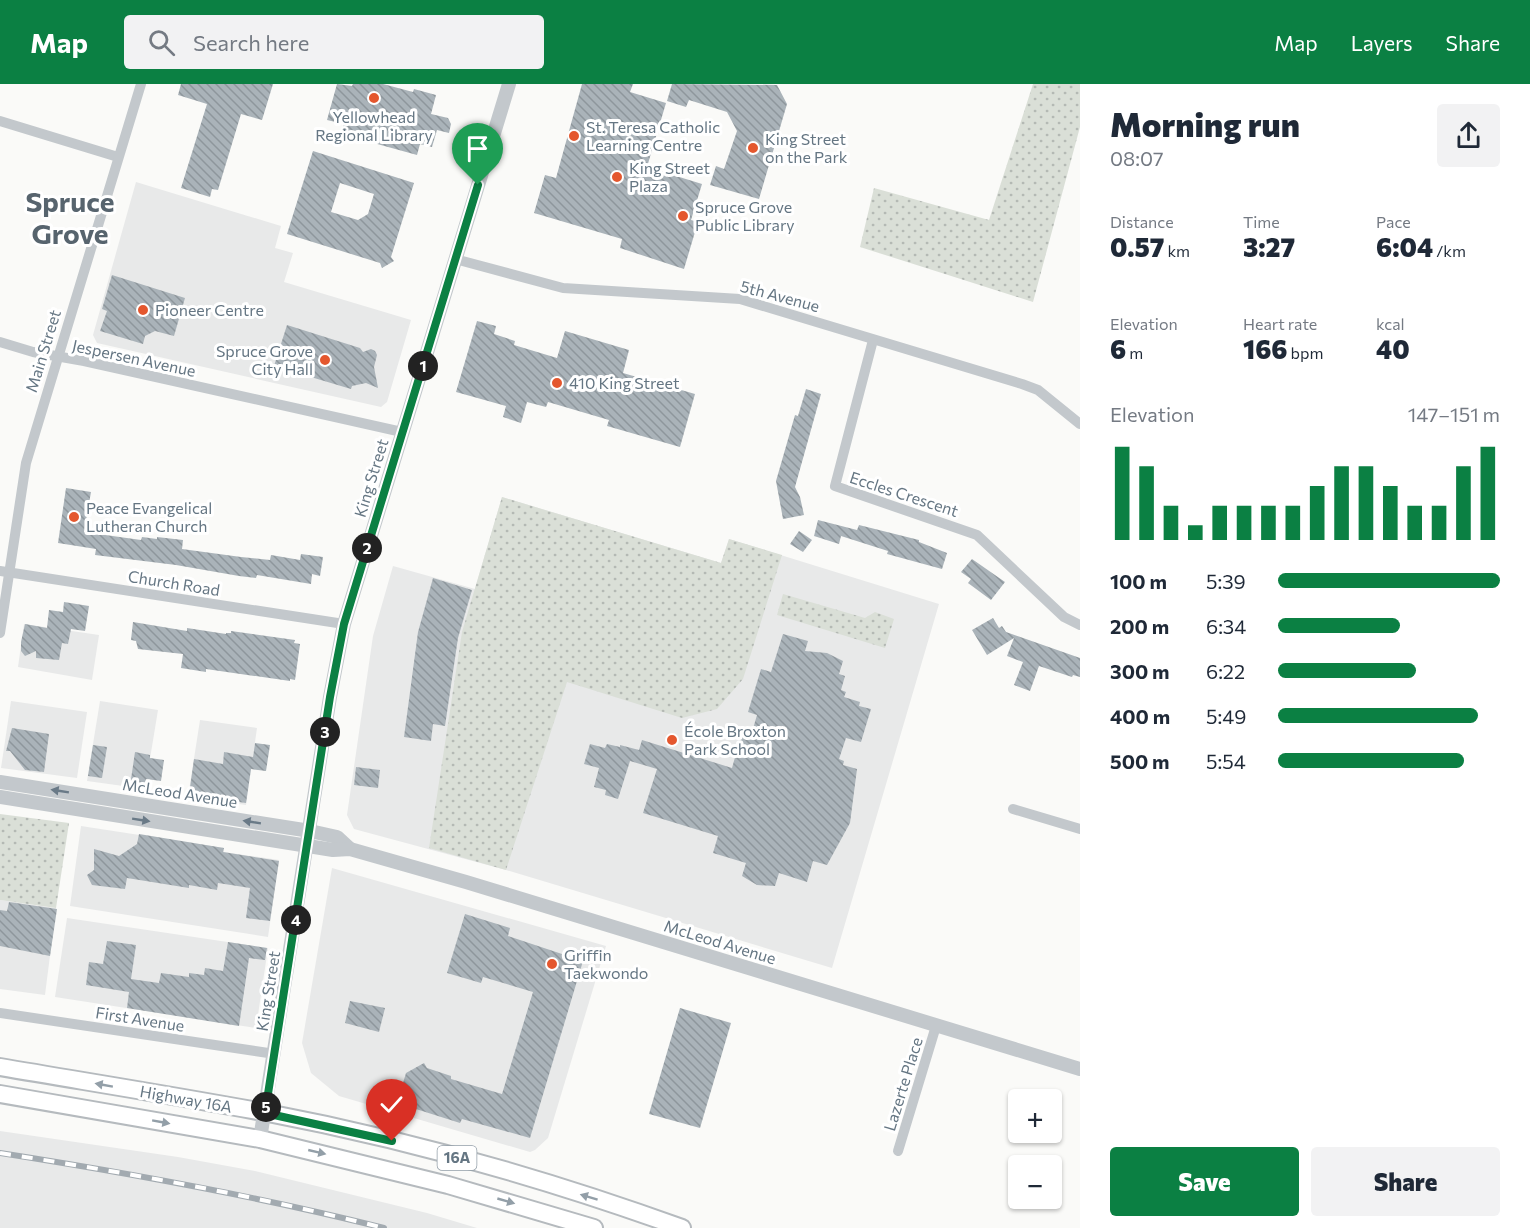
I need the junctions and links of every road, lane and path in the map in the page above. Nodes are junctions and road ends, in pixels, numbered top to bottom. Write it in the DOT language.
graph roads {
  1 [pos="141,84"];
  2 [pos="508,84"];
  3 [pos="0,121"];
  4 [pos="118,157"];
  5 [pos="455,259"];
  6 [pos="873,340"];
  7 [pos="0,342"];
  8 [pos="57,357"];
  9 [pos="1080,424"];
  10 [pos="402,432"];
  11 [pos="5,572"];
  12 [pos="344,624"];
  13 [pos="1080,625"];
  14 [pos="0,633"];
  15 [pos="0,782"];
  16 [pos="0,797"];
  17 [pos="1013,809"];
  18 [pos="1080,829"];
  19 [pos="310,831"];
  20 [pos="308,846"];
  21 [pos="350,849"];
  22 [pos="0,1013"];
  23 [pos="936,1026"];
  24 [pos="275,1054"];
  25 [pos="0,1067"];
  26 [pos="1080,1069"];
  27 [pos="0,1094"];
  28 [pos="265,1113"];
  29 [pos="260,1139"];
  30 [pos="898,1151"];
  31 [pos="594,1228"];
  32 [pos="682,1228"];
  1 -- 4 [label="street, Main Street"];
  2 -- 5 [label="street, King Street"];
  3 -- 4 [label="street"];
  4 -- 8 [label="street, Main Street"];
  5 -- 6 [label="street, 5th Avenue"];
  5 -- 10 [label="street, King Street"];
  6 -- 9 [label="street, 5th Avenue"];
  6 -- 13 [label="street, Eccles Crescent"];
  7 -- 8 [label="street, Jespersen Avenue"];
  8 -- 10 [label="street, Jespersen Avenue"];
  8 -- 11 [label="street, Main Street"];
  10 -- 12 [label="street, King Street"];
  11 -- 12 [label="street, Church Road"];
  11 -- 14 [label="street, Main Street"];
  12 -- 19 [label="street, King Street"];
  19 -- 15 [label="street, McLeod Avenue, one-way"];
  16 -- 20 [label="street, McLeod Avenue, one-way"];
  17 -- 18 [label="street"];
  19 -- 20 [label="street, King Street"];
  19 -- 21 [label="street, McLeod Avenue"];
  20 -- 21 [label="street, McLeod Avenue"];
  20 -- 24 [label="street, King Street"];
  21 -- 23 [label="street, McLeod Avenue"];
  22 -- 24 [label="street, First Avenue"];
  23 -- 26 [label="street, McLeod Avenue"];
  23 -- 30 [label="street, Lazerte Place"];
  24 -- 28 [label="street, King Street"];
  28 -- 25 [label="main road, Highway 16A / 16A, one-way"];
  27 -- 29 [label="main road, Highway 16A / 16A, one-way"];
  28 -- 29 [label="street, King Street"];
  32 -- 28 [label="main road, Highway 16A / 16A, one-way"];
  29 -- 31 [label="main road, Highway 16A / 16A, one-way"];
}
